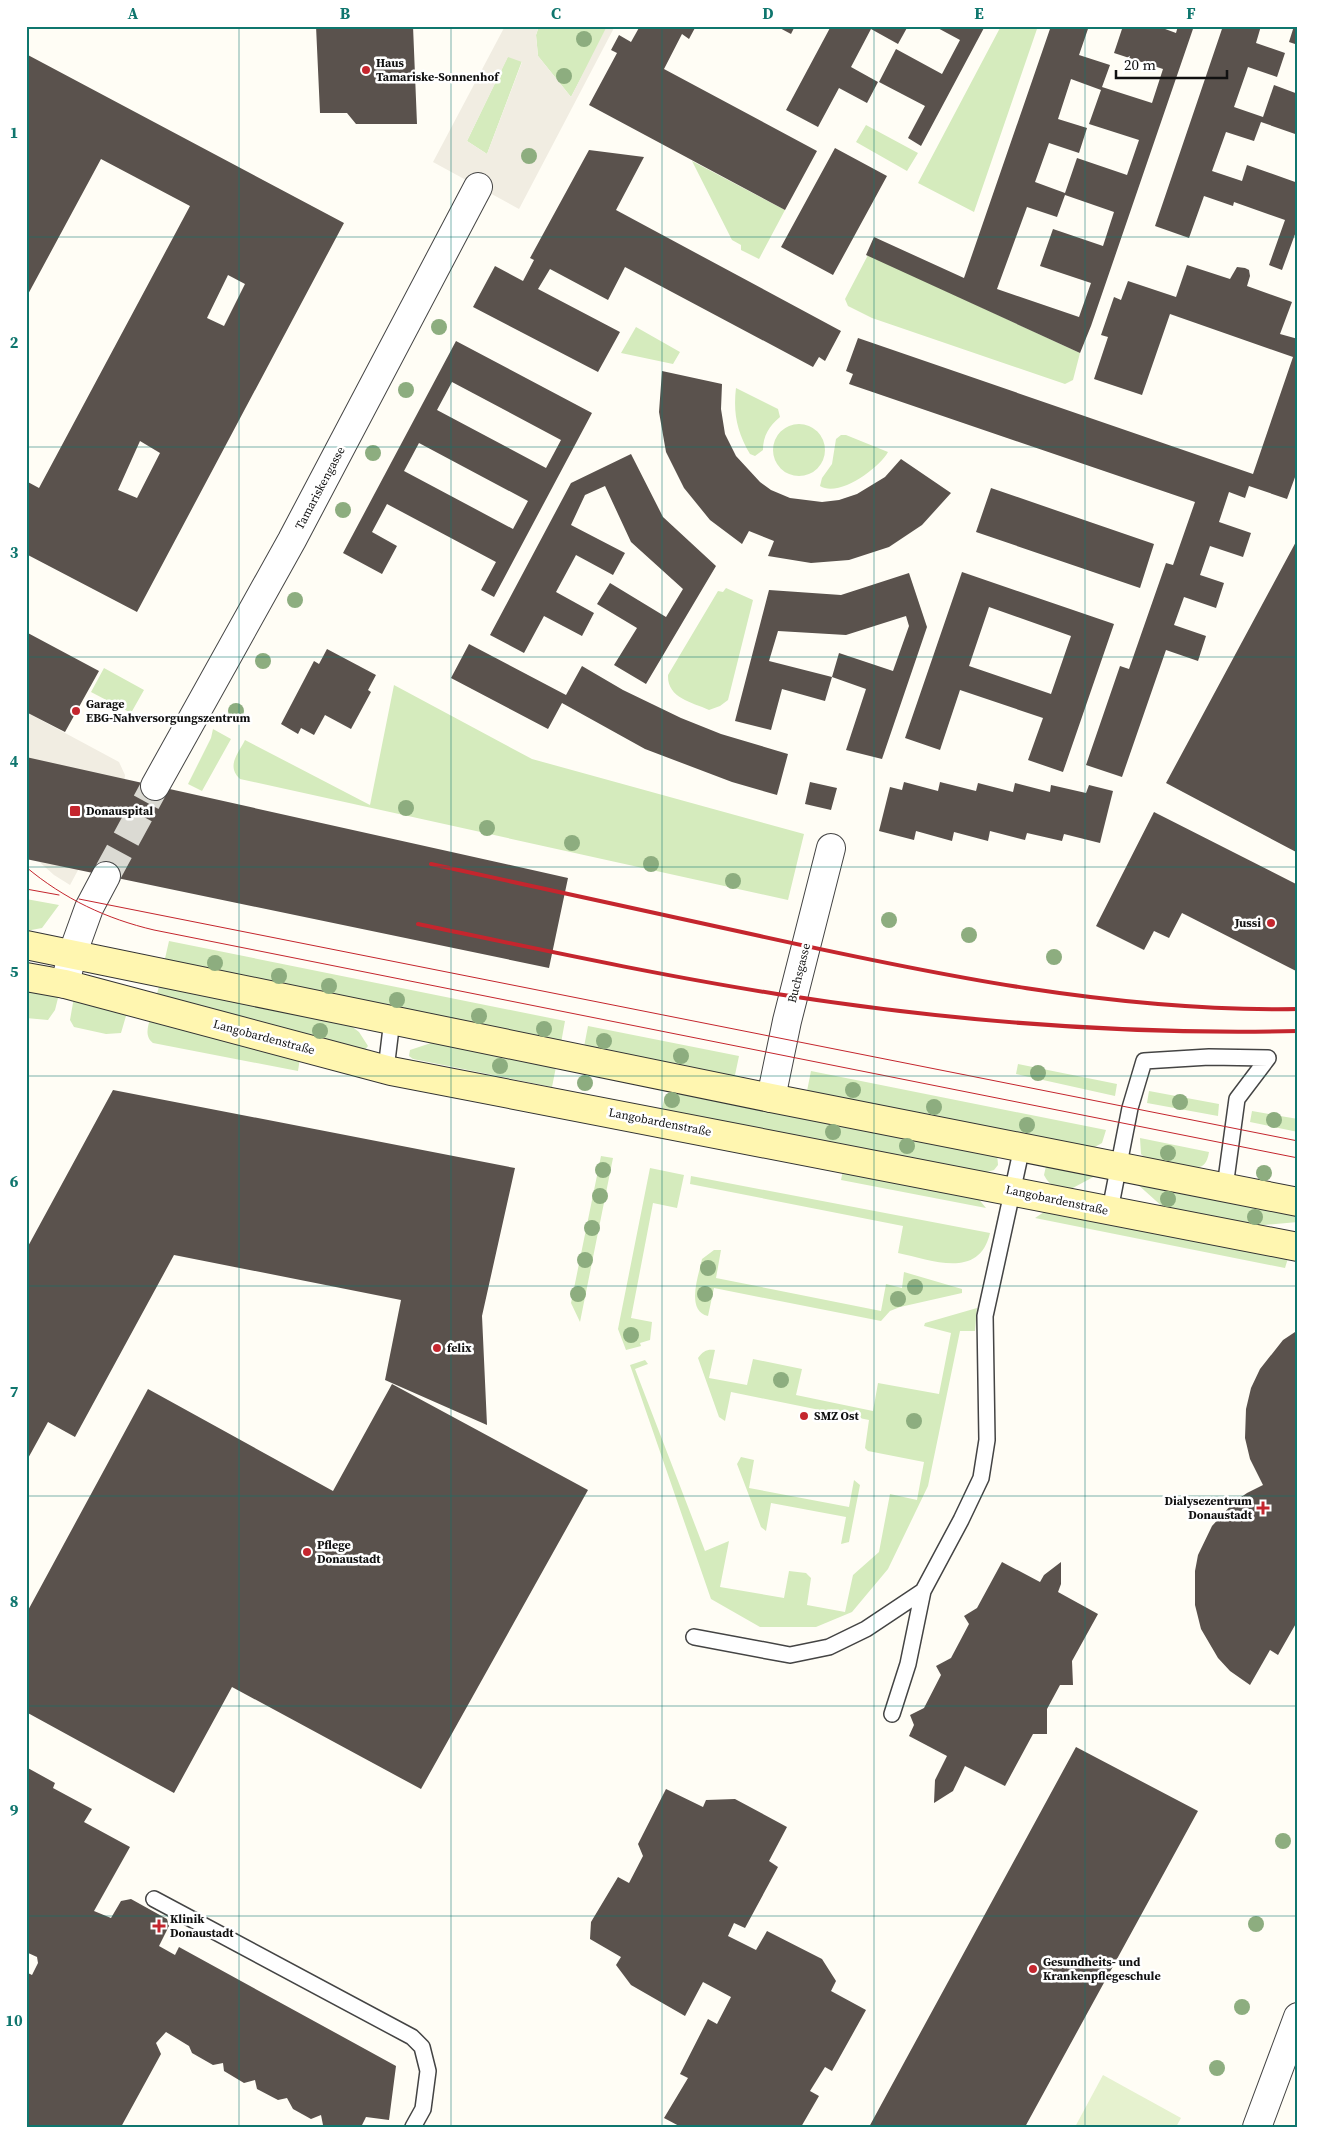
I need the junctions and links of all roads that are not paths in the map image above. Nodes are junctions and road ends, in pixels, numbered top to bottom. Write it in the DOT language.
graph roads {
  1 [pos="478,187"];
  2 [pos="155,786"];
  3 [pos="831,848"];
  4 [pos="106,876"];
  5 [pos="26,945"];
  6 [pos="72,955"];
  7 [pos="26,977"];
  8 [pos="64,984"];
  9 [pos="392,1020"];
  10 [pos="386,1069"];
  11 [pos="771,1098"];
  12 [pos="1022,1147"];
  13 [pos="1119,1166"];
  14 [pos="1225,1187"];
  15 [pos="1012,1190"];
  16 [pos="1298,1202"];
  17 [pos="1110,1210"];
  18 [pos="1298,1247"];
  19 [pos="923,1591"];
  20 [pos="694,1637"];
  21 [pos="892,1714"];
  22 [pos="154,1899"];
  23 [pos="1298,2017"];
  24 [pos="414,2127"];
  25 [pos="1257,2127"];
  1 -- 2 [label="street, Tamariskengasse"];
  3 -- 11 [label="street, Buchsgasse"];
  4 -- 6 [label="street"];
  5 -- 6 [label="street"];
  6 -- 8 [label="street"];
  6 -- 9 [label="street"];
  7 -- 8 [label="street, Langobardenstraße"];
  8 -- 10 [label="street, Langobardenstraße"];
  9 -- 10 [label="lane"];
  9 -- 11 [label="street"];
  10 -- 15 [label="street, Langobardenstraße"];
  11 -- 12 [label="street"];
  12 -- 13 [label="street"];
  12 -- 15 [label="lane"];
  13 -- 14 [label="street"];
  13 -- 14 [label="lane"];
  13 -- 17 [label="lane"];
  14 -- 16 [label="street"];
  15 -- 17 [label="street, Langobardenstraße"];
  15 -- 19 [label="lane"];
  17 -- 18 [label="street, Langobardenstraße"];
  19 -- 20 [label="lane"];
  19 -- 21 [label="lane"];
  22 -- 24 [label="lane"];
  23 -- 25 [label="street"];
}
